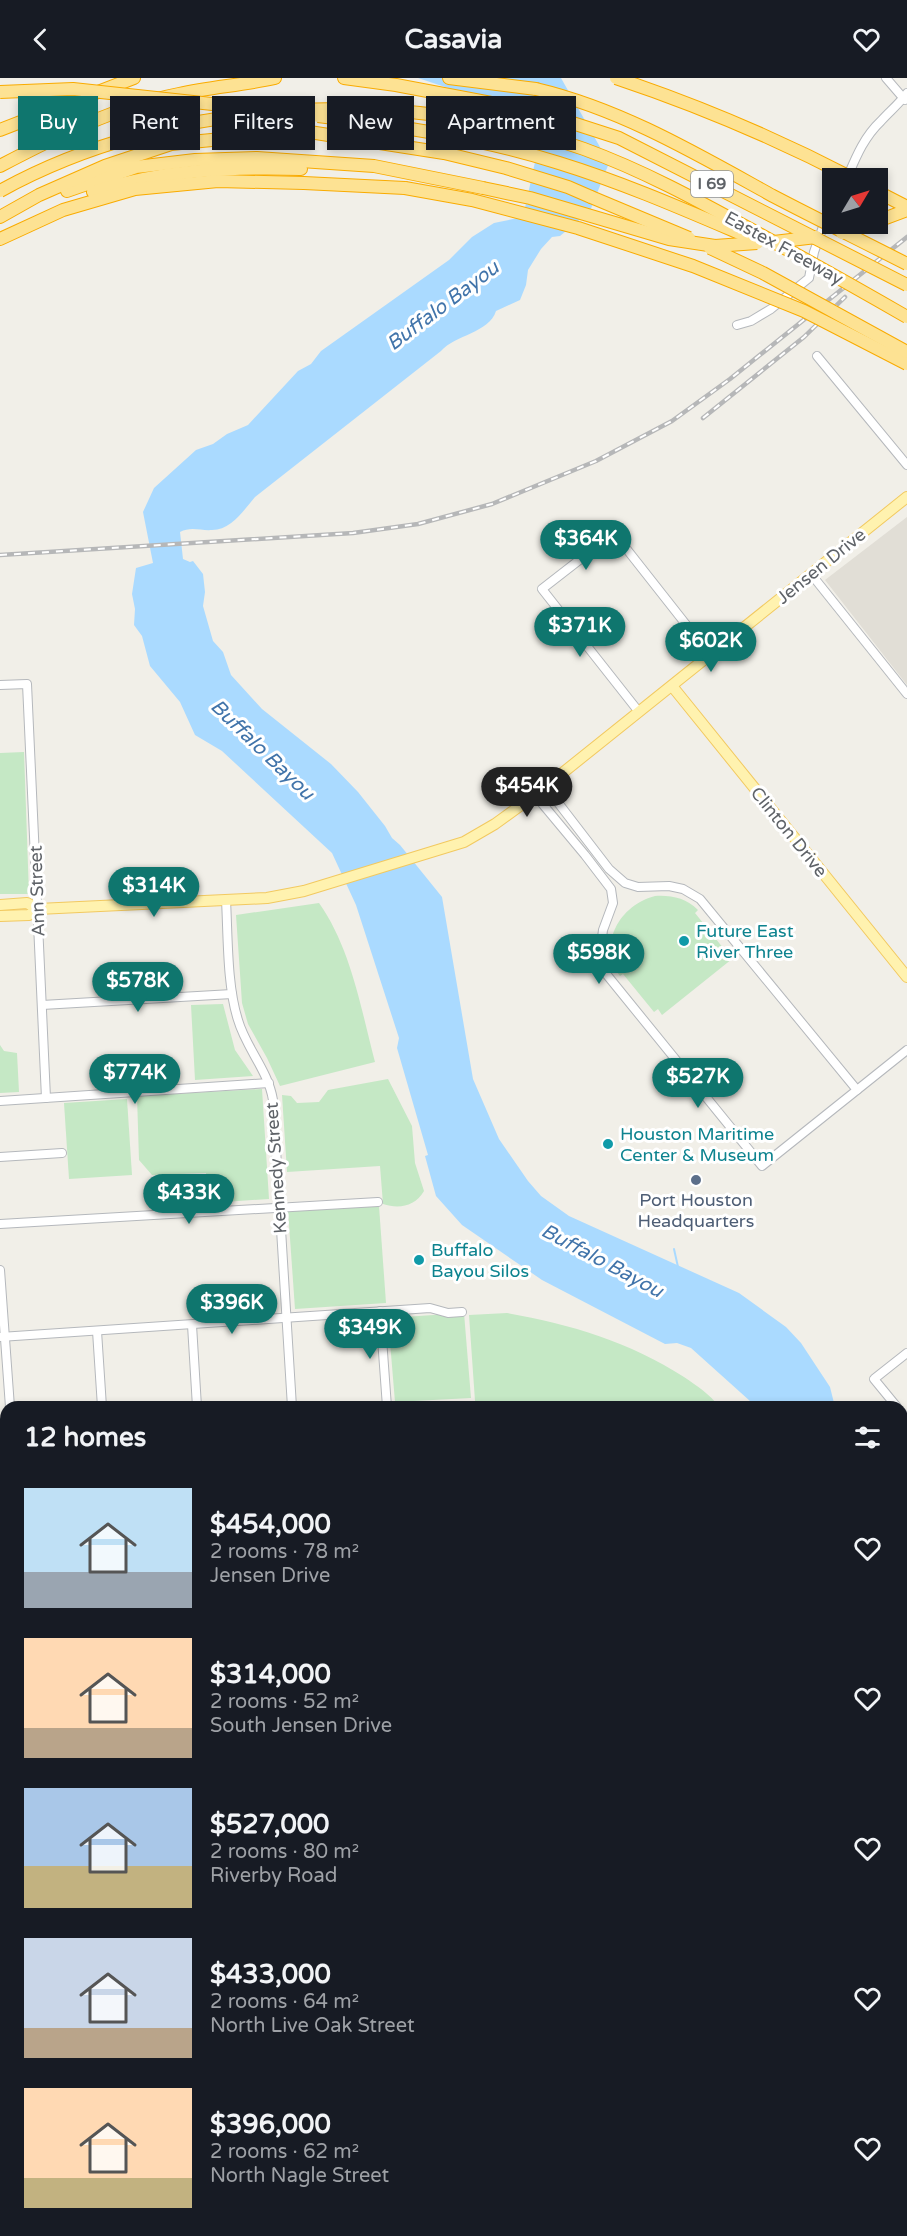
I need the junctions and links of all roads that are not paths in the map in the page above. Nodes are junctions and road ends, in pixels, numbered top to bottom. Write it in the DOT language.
graph roads {
  1 [pos="134,78"];
  2 [pos="275,78"];
  3 [pos="344,78"];
  4 [pos="449,78"];
  5 [pos="503,78"];
  6 [pos="616,78"];
  7 [pos="886,78"];
  8 [pos="536,89"];
  9 [pos="0,92"];
  10 [pos="85,96"];
  11 [pos="906,98"];
  12 [pos="18,124"];
  13 [pos="18,126"];
  14 [pos="0,130"];
  15 [pos="0,136"];
  16 [pos="0,166"];
  17 [pos="832,168"];
  18 [pos="852,168"];
  19 [pos="397,172"];
  20 [pos="0,191"];
  21 [pos="888,198"];
  22 [pos="907,209"];
  23 [pos="888,217"];
  24 [pos="0,219"];
  25 [pos="822,230"];
  26 [pos="838,234"];
  27 [pos="0,238"];
  28 [pos="907,264"];
  29 [pos="819,268"];
  30 [pos="907,285"];
  31 [pos="907,317"];
  32 [pos="737,325"];
  33 [pos="907,352"];
  34 [pos="817,356"];
  35 [pos="907,364"];
  36 [pos="907,465"];
  37 [pos="907,497"];
  38 [pos="811,574"];
  39 [pos="710,655"];
  40 [pos="0,685"];
  41 [pos="672,686"];
  42 [pos="907,694"];
  43 [pos="639,712"];
  44 [pos="546,787"];
  45 [pos="536,795"];
  46 [pos="226,900"];
  47 [pos="0,905"];
  48 [pos="38,909"];
  49 [pos="0,916"];
  50 [pos="907,977"];
  51 [pos="232,994"];
  52 [pos="42,1005"];
  53 [pos="907,1050"];
  54 [pos="269,1083"];
  55 [pos="857,1090"];
  56 [pos="46,1098"];
  57 [pos="0,1101"];
  58 [pos="62,1153"];
  59 [pos="0,1157"];
  60 [pos="378,1202"];
  61 [pos="279,1206"];
  62 [pos="0,1224"];
  63 [pos="0,1270"];
  64 [pos="380,1311"];
  65 [pos="462,1312"];
  66 [pos="285,1318"];
  67 [pos="192,1325"];
  68 [pos="97,1331"];
  69 [pos="2,1337"];
  70 [pos="907,1353"];
  71 [pos="9,1401"];
  72 [pos="102,1401"];
  73 [pos="197,1401"];
  74 [pos="292,1401"];
  75 [pos="387,1401"];
  76 [pos="892,1401"];
  1 -- 10 [label="highway, bridge"];
  2 -- 16 [label="highway, bridge"];
  3 -- 30 [label="highway, I 69, bridge"];
  4 -- 8 [label="highway, I 69"];
  5 -- 8 [label="highway"];
  6 -- 17 [label="highway, bridge"];
  7 -- 11 [label="street"];
  8 -- 28 [label="highway, I 69, bridge"];
  9 -- 29 [label="highway, bridge"];
  11 -- 18 [label="street"];
  12 -- 14 [label="highway"];
  13 -- 15 [label="highway"];
  19 -- 24 [label="highway"];
  19 -- 26 [label="highway, bridge"];
  19 -- 27 [label="highway"];
  20 -- 29 [label="highway, Eastex Freeway / I 69, bridge"];
  21 -- 22 [label="highway"];
  22 -- 23 [label="highway"];
  24 -- 33 [label="highway, bridge"];
  25 -- 32 [label="street"];
  27 -- 35 [label="highway, bridge"];
  29 -- 31 [label="highway, Eastex Freeway / I 69, bridge"];
  34 -- 36 [label="street"];
  37 -- 38 [label="main road, Jensen Drive"];
  38 -- 39 [label="main road, Jensen Drive"];
  38 -- 42 [label="street"];
  39 -- 41 [label="main road, Jensen Drive"];
  39 -- 43 [label="street"];
  40 -- 48 [label="street, Ann Street"];
  41 -- 43 [label="main road, Jensen Drive"];
  41 -- 50 [label="main road, Clinton Drive"];
  43 -- 44 [label="main road, Jensen Drive"];
  44 -- 45 [label="main road, Jensen Drive"];
  44 -- 55 [label="street"];
  45 -- 46 [label="main road, Jensen Drive"];
  45 -- 55 [label="street"];
  46 -- 48 [label="main road, Jensen Drive"];
  46 -- 51 [label="street, Kennedy Street"];
  47 -- 48 [label="main road"];
  48 -- 49 [label="main road"];
  48 -- 52 [label="street, Ann Street"];
  51 -- 52 [label="street"];
  51 -- 54 [label="street, Kennedy Street"];
  52 -- 56 [label="street, Ann Street"];
  53 -- 55 [label="street"];
  54 -- 56 [label="street"];
  54 -- 61 [label="street, Kennedy Street"];
  56 -- 57 [label="street"];
  58 -- 59 [label="street"];
  60 -- 61 [label="street"];
  61 -- 62 [label="street"];
  61 -- 66 [label="street, Kennedy Street"];
  63 -- 69 [label="street"];
  64 -- 65 [label="street"];
  64 -- 66 [label="street"];
  64 -- 75 [label="street"];
  66 -- 67 [label="street"];
  66 -- 74 [label="street, Kennedy Street"];
  67 -- 68 [label="street"];
  67 -- 73 [label="street"];
  68 -- 69 [label="street"];
  68 -- 72 [label="street"];
  69 -- 71 [label="street"];
  70 -- 76 [label="street"];
}
